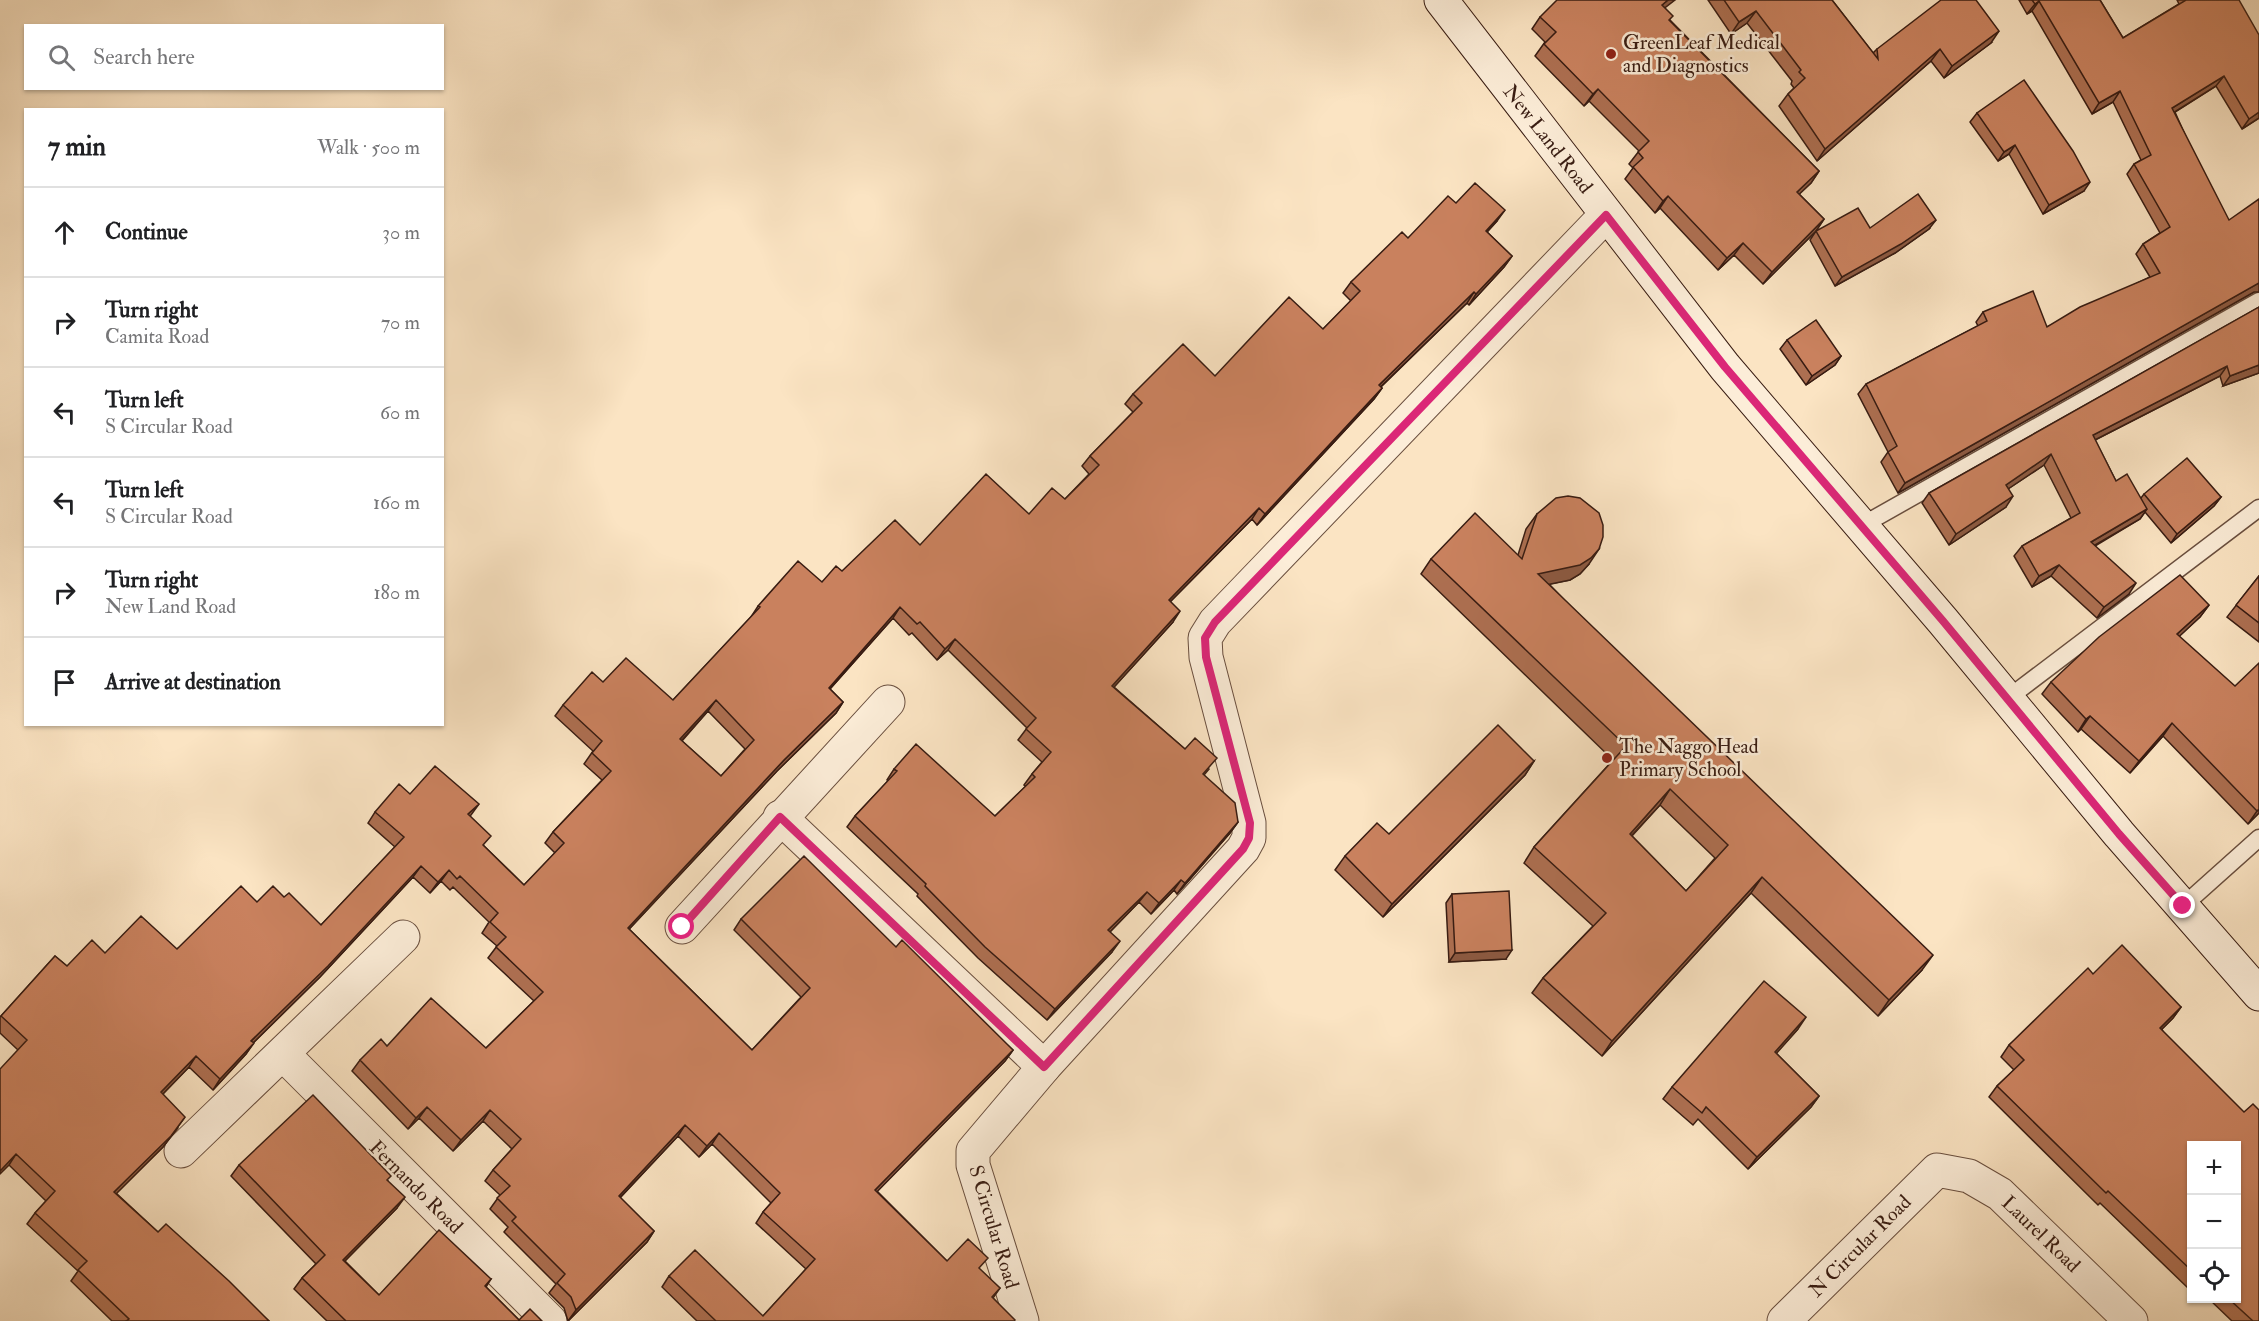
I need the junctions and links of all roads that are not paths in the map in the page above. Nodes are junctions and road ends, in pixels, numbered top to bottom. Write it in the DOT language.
graph roads {
  1 [pos="1441,0"];
  2 [pos="1606,215"];
  3 [pos="2259,301"];
  4 [pos="2259,508"];
  5 [pos="1861,526"];
  6 [pos="2007,699"];
  7 [pos="888,702"];
  8 [pos="780,817"];
  9 [pos="2259,838"];
  10 [pos="2183,906"];
  11 [pos="682,927"];
  12 [pos="403,937"];
  13 [pos="2259,994"];
  14 [pos="283,1054"];
  15 [pos="1044,1067"];
  16 [pos="181,1151"];
  17 [pos="1937,1170"];
  18 [pos="550,1321"];
  19 [pos="1022,1321"];
  20 [pos="1784,1321"];
  21 [pos="2131,1321"];
  1 -- 2 [label="street, New Land Road"];
  2 -- 5 [label="street, New Land Road"];
  2 -- 15 [label="street, S Circular Road"];
  3 -- 5 [label="lane"];
  4 -- 6 [label="lane"];
  5 -- 6 [label="street, New Land Road"];
  6 -- 10 [label="street, New Land Road"];
  7 -- 8 [label="street"];
  8 -- 11 [label="street"];
  8 -- 15 [label="street"];
  9 -- 10 [label="lane"];
  10 -- 13 [label="street, New Land Road"];
  12 -- 14 [label="street"];
  14 -- 16 [label="street"];
  14 -- 18 [label="street, Fernando Road"];
  15 -- 19 [label="street, S Circular Road"];
  17 -- 20 [label="street, N Circular Road"];
  17 -- 21 [label="street, Laurel Road"];
}
